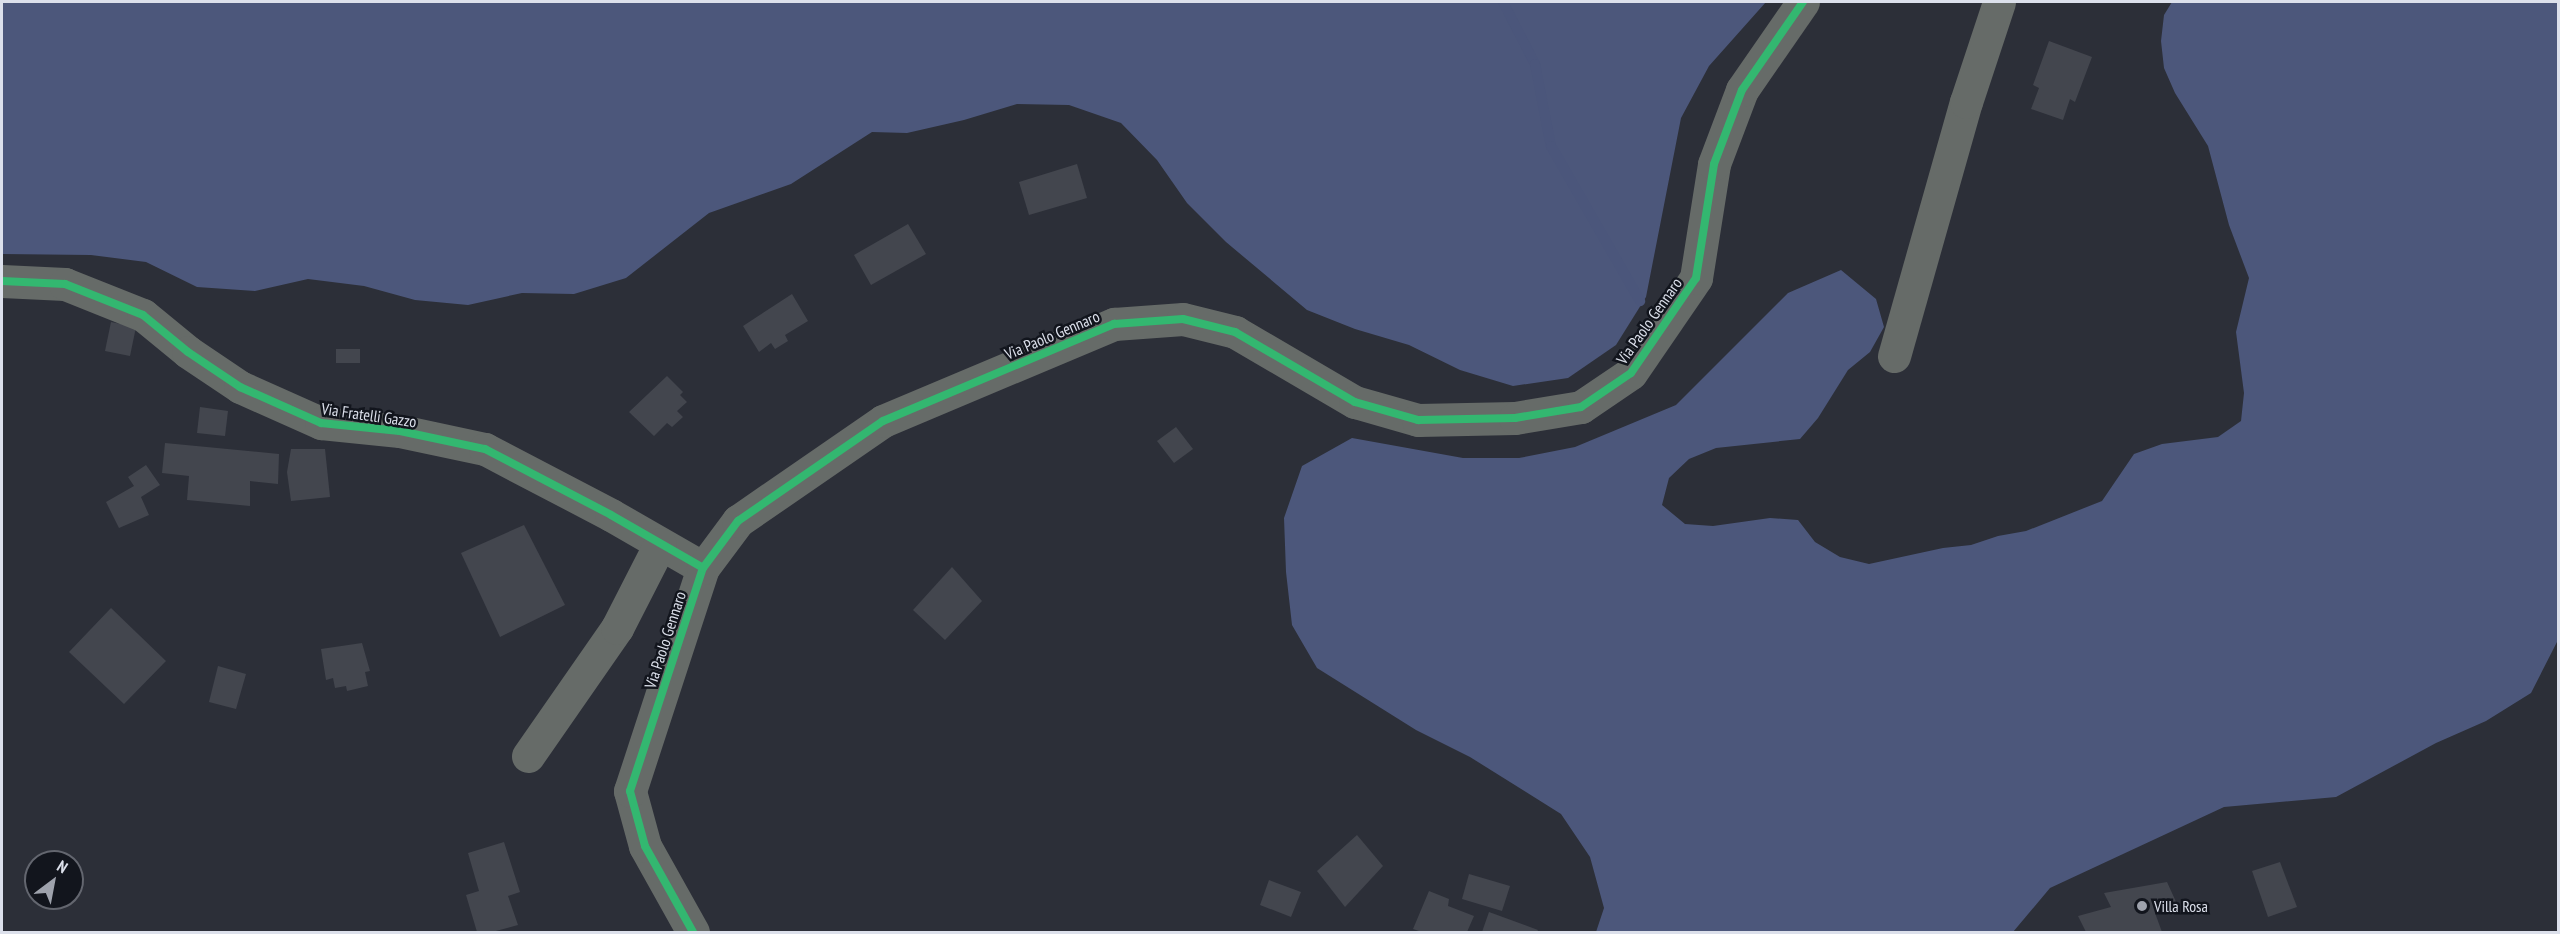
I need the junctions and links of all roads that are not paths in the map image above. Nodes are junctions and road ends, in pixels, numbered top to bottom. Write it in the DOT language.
graph roads {
  1 [pos="1803,2"];
  2 [pos="1999,2"];
  3 [pos="2,281"];
  4 [pos="1894,356"];
  5 [pos="660,544"];
  6 [pos="703,568"];
  7 [pos="528,756"];
  8 [pos="693,933"];
  1 -- 6 [label="street, Via Paolo Gennaro"];
  2 -- 4 [label="street"];
  3 -- 5 [label="street, Via Fratelli Gazzo"];
  5 -- 6 [label="street, Via Fratelli Gazzo"];
  5 -- 7 [label="street"];
  6 -- 8 [label="street, Via Paolo Gennaro"];
}
